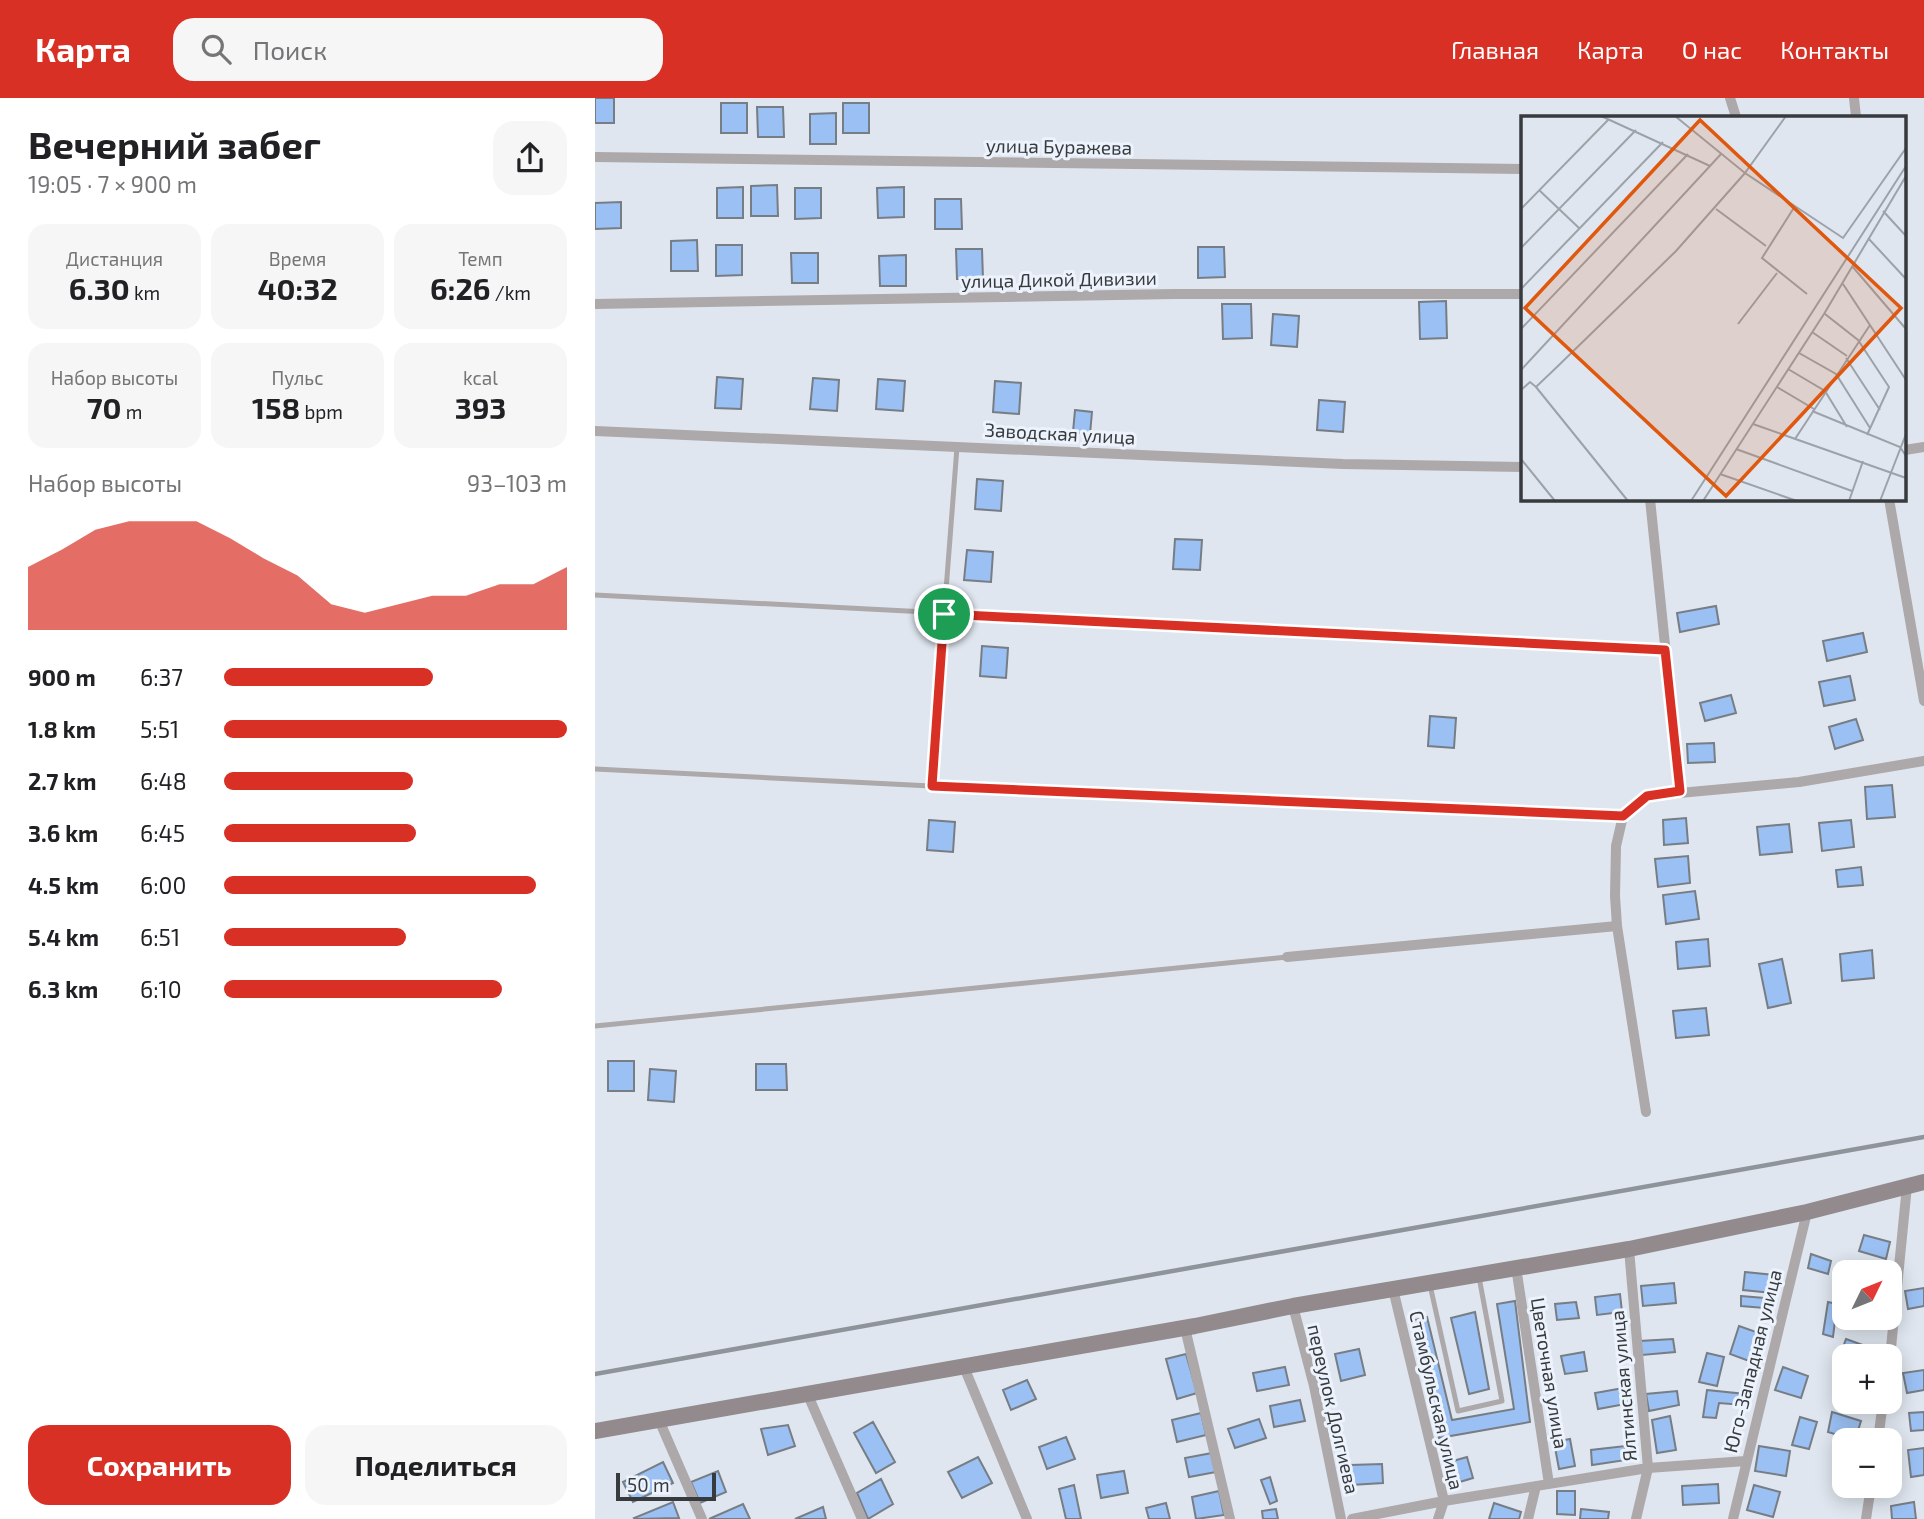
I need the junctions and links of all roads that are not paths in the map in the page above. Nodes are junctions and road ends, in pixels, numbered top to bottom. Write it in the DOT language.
graph roads {
  1 [pos="1730,98"];
  2 [pos="1854,98"];
  3 [pos="1736,116"];
  4 [pos="1856,116"];
  5 [pos="595,157"];
  6 [pos="1521,169"];
  7 [pos="1521,294"];
  8 [pos="595,303"];
  9 [pos="595,431"];
  10 [pos="957,446"];
  11 [pos="1924,447"];
  12 [pos="1906,450"];
  13 [pos="1521,467"];
  14 [pos="1650,500"];
  15 [pos="1889,500"];
  16 [pos="595,595"];
  17 [pos="944,614"];
  18 [pos="1665,650"];
  19 [pos="1924,701"];
  20 [pos="1924,761"];
  21 [pos="595,769"];
  22 [pos="932,786"];
  23 [pos="1680,791"];
  24 [pos="1623,816"];
  25 [pos="1618,926"];
  26 [pos="1287,957"];
  27 [pos="595,1026"];
  28 [pos="1646,1112"];
  29 [pos="1924,1182"];
  30 [pos="1907,1186"];
  31 [pos="1807,1212"];
  32 [pos="1629,1249"];
  33 [pos="1516,1267"];
  34 [pos="1479,1274"];
  35 [pos="1429,1282"];
  36 [pos="1393,1289"];
  37 [pos="1293,1306"];
  38 [pos="1185,1328"];
  39 [pos="1891,1344"];
  40 [pos="964,1367"];
  41 [pos="807,1393"];
  42 [pos="659,1420"];
  43 [pos="595,1431"];
  44 [pos="1746,1461"];
  45 [pos="1649,1468"];
  46 [pos="1549,1484"];
  47 [pos="1537,1486"];
  48 [pos="1869,1498"];
  49 [pos="1444,1501"];
  50 [pos="702,1519"];
  51 [pos="862,1519"];
  52 [pos="1027,1519"];
  53 [pos="1230,1519"];
  54 [pos="1341,1519"];
  55 [pos="1352,1519"];
  56 [pos="1438,1519"];
  57 [pos="1528,1519"];
  58 [pos="1636,1519"];
  59 [pos="1733,1519"];
  60 [pos="1866,1519"];
  1 -- 3 [label="street"];
  2 -- 4 [label="street"];
  5 -- 6 [label="street, улица Буражева"];
  7 -- 8 [label="street, улица Дикой Дивизии"];
  9 -- 10 [label="street, Заводская улица"];
  10 -- 13 [label="street, Заводская улица"];
  10 -- 17 [label="lane"];
  11 -- 12 [label="street"];
  14 -- 18 [label="street"];
  15 -- 19 [label="street"];
  16 -- 17 [label="lane"];
  17 -- 18 [label="lane"];
  17 -- 22 [label="lane"];
  18 -- 23 [label="street"];
  20 -- 23 [label="street"];
  21 -- 22 [label="lane"];
  22 -- 24 [label="lane"];
  23 -- 24 [label="street"];
  24 -- 25 [label="street"];
  25 -- 26 [label="street"];
  25 -- 28 [label="street"];
  26 -- 27 [label="lane"];
  29 -- 30 [label="street"];
  30 -- 31 [label="street"];
  30 -- 39 [label="street"];
  31 -- 32 [label="street"];
  31 -- 44 [label="street, Юго-Западная улица"];
  32 -- 33 [label="street"];
  32 -- 45 [label="street, Ялтинская улица"];
  33 -- 34 [label="street"];
  33 -- 46 [label="street, Цветочная улица"];
  34 -- 35 [label="street"];
  34 -- 35 [label="lane"];
  35 -- 36 [label="street"];
  36 -- 37 [label="street"];
  36 -- 49 [label="street, Стамбульская улица"];
  37 -- 38 [label="street"];
  37 -- 54 [label="street, переулок Долгиева"];
  38 -- 40 [label="street"];
  38 -- 53 [label="street"];
  40 -- 41 [label="street"];
  40 -- 52 [label="street"];
  41 -- 42 [label="street"];
  41 -- 51 [label="street"];
  42 -- 43 [label="street"];
  42 -- 50 [label="street"];
  44 -- 45 [label="street"];
  44 -- 59 [label="street, Юго-Западная улица"];
  45 -- 46 [label="street"];
  45 -- 58 [label="street, Ялтинская улица"];
  46 -- 47 [label="street"];
  47 -- 49 [label="street"];
  47 -- 57 [label="street"];
  48 -- 60 [label="street"];
  49 -- 55 [label="street"];
  49 -- 56 [label="street, Стамбульская улица"];
}
